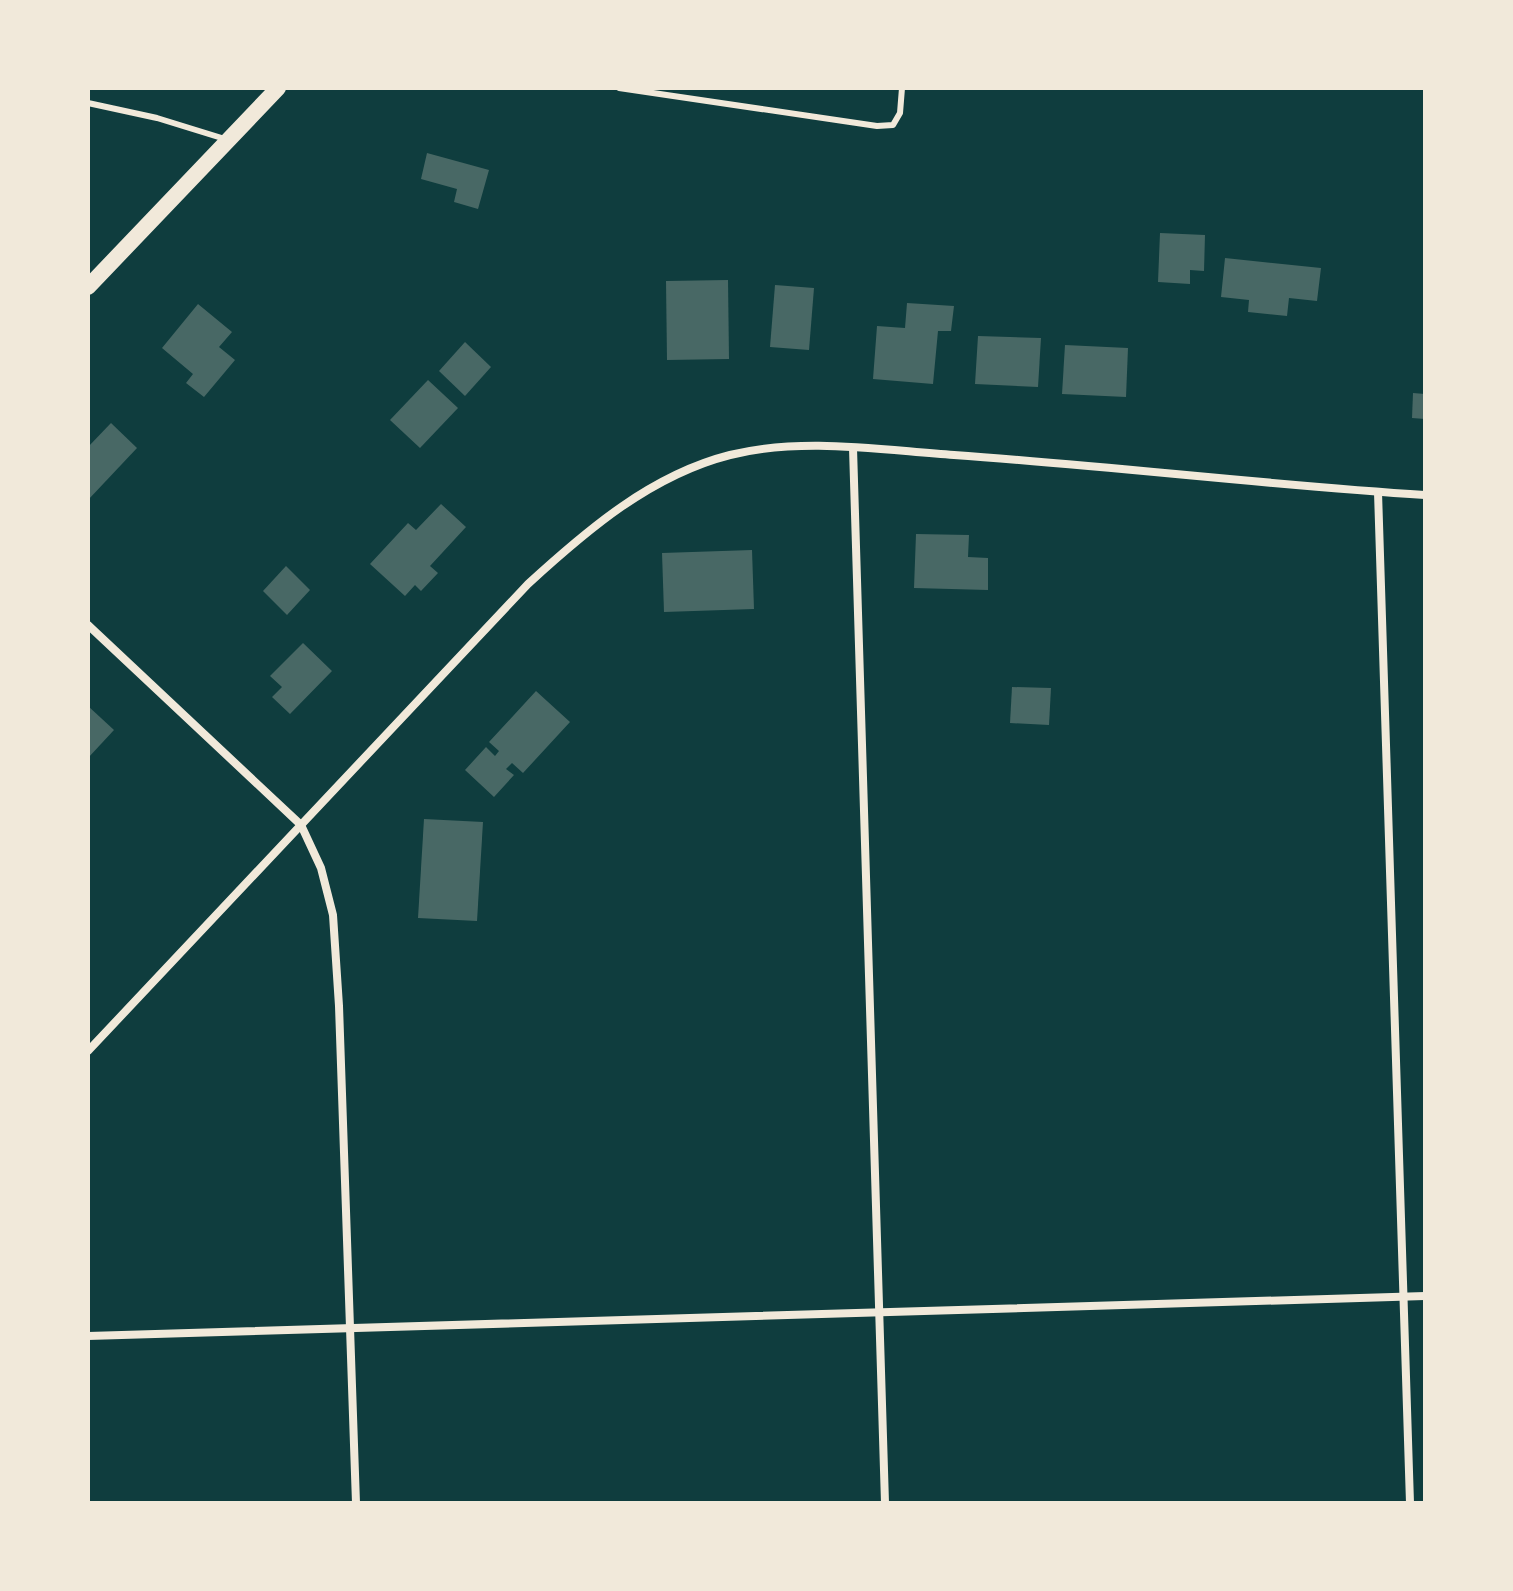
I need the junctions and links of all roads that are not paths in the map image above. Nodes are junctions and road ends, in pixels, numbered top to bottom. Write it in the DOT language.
graph roads {
  1 [pos="278,88"];
  2 [pos="619,88"];
  3 [pos="902,88"];
  4 [pos="88,103"];
  5 [pos="229,140"];
  6 [pos="88,287"];
  7 [pos="853,448"];
  8 [pos="1378,492"];
  9 [pos="1425,495"];
  10 [pos="88,625"];
  11 [pos="301,825"];
  12 [pos="88,1051"];
  13 [pos="1425,1296"];
  14 [pos="1404,1297"];
  15 [pos="879,1313"];
  16 [pos="351,1328"];
  17 [pos="88,1336"];
  18 [pos="356,1503"];
  19 [pos="885,1503"];
  20 [pos="1410,1503"];
  1 -- 5 [label="main road"];
  2 -- 3 [label="lane"];
  4 -- 5 [label="lane"];
  5 -- 6 [label="main road"];
  7 -- 8 [label="street"];
  7 -- 11 [label="street"];
  7 -- 15 [label="street"];
  8 -- 9 [label="street"];
  8 -- 14 [label="street"];
  10 -- 11 [label="street"];
  11 -- 12 [label="street"];
  11 -- 16 [label="street"];
  13 -- 14 [label="street"];
  14 -- 15 [label="street"];
  14 -- 20 [label="street"];
  15 -- 16 [label="street"];
  15 -- 19 [label="street"];
  16 -- 17 [label="street"];
  16 -- 18 [label="street"];
}
